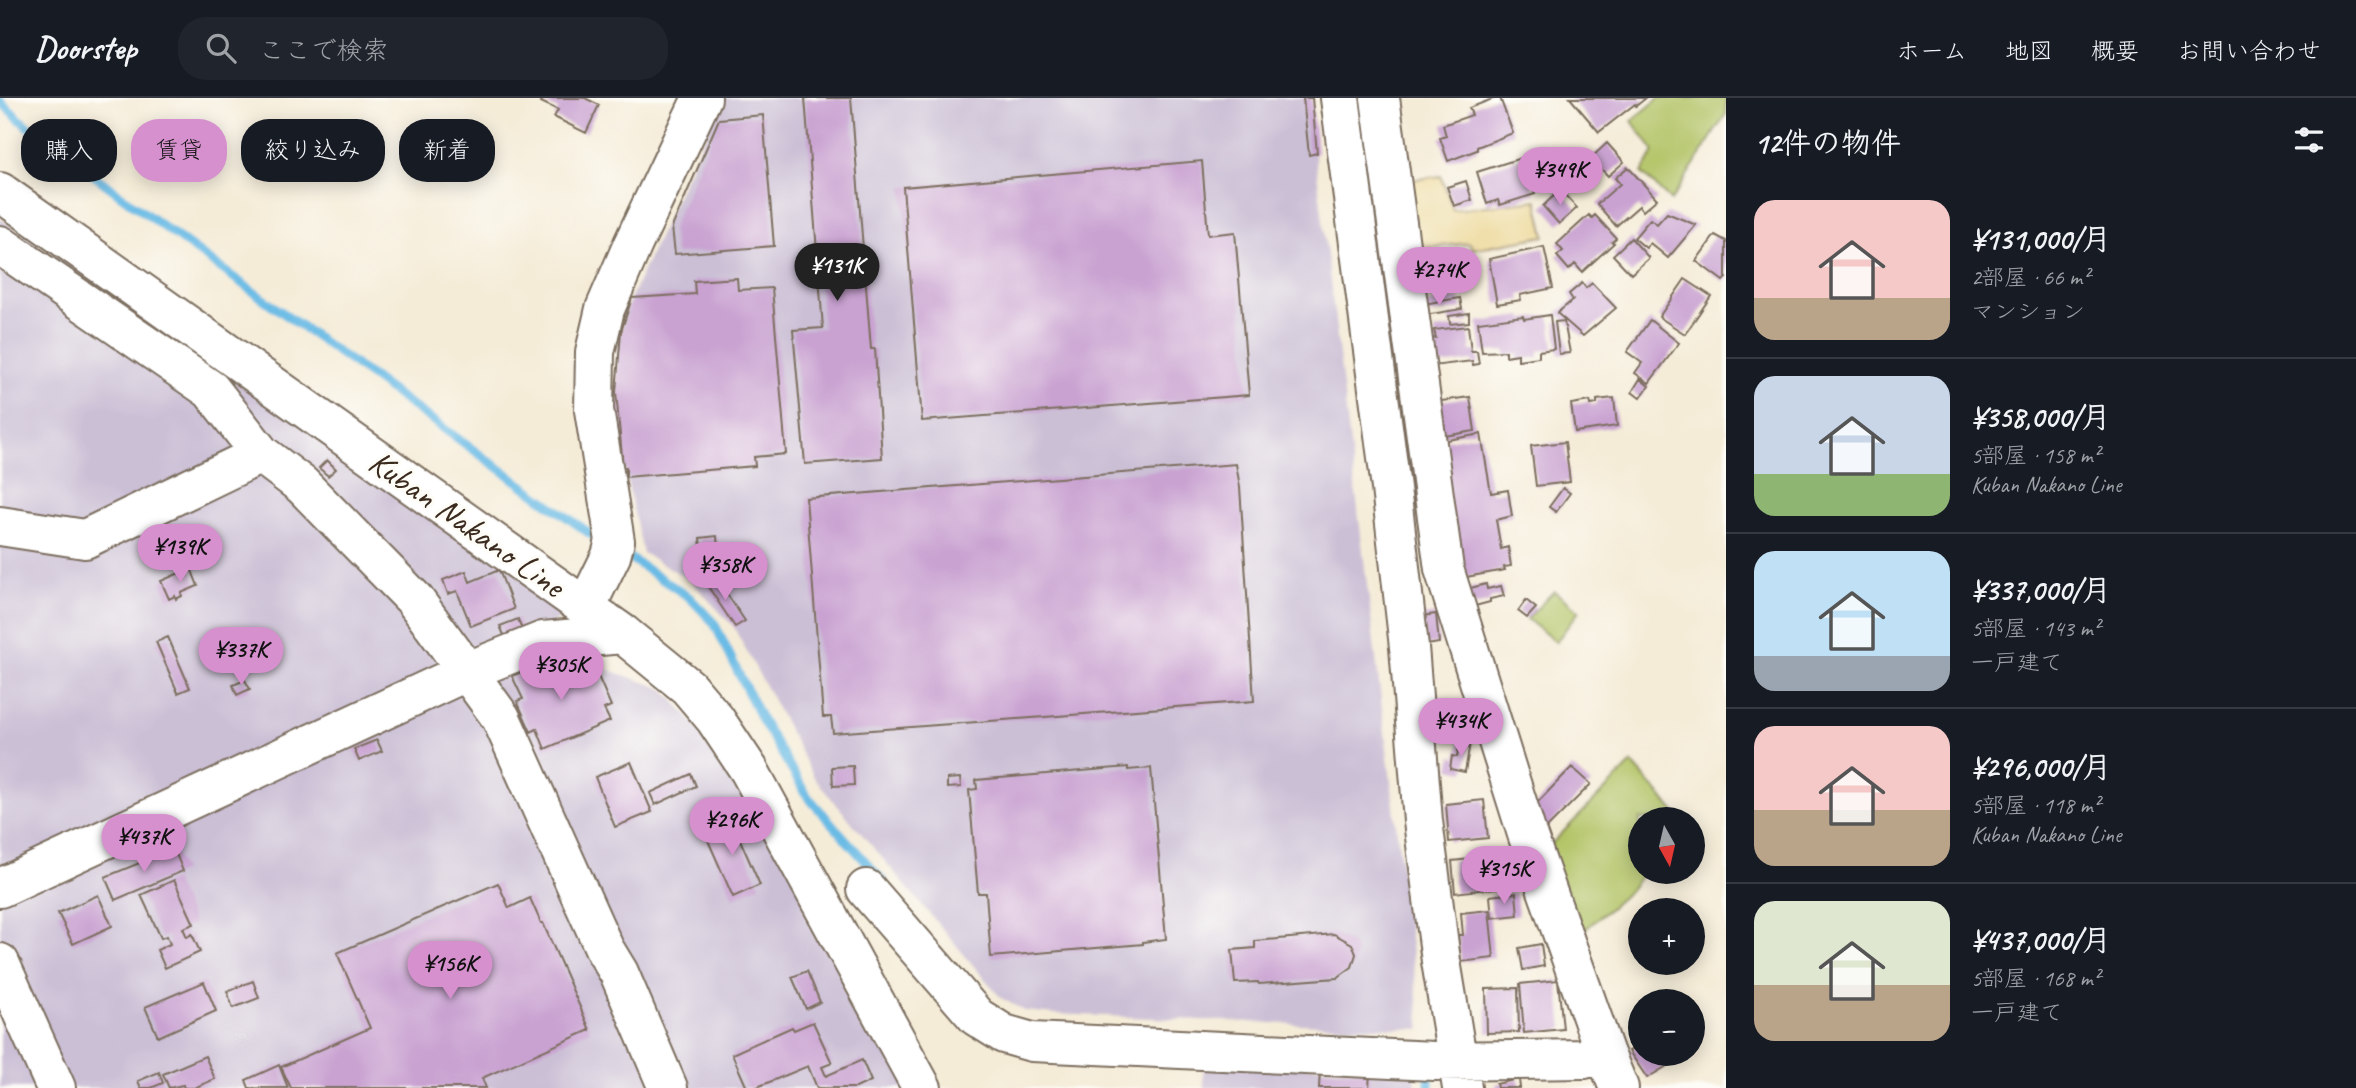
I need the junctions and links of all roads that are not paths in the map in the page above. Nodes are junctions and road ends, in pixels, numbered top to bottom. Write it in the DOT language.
graph roads {
  1 [pos="702,98"];
  2 [pos="1340,98"];
  3 [pos="1380,100"];
  4 [pos="0,192"];
  5 [pos="0,245"];
  6 [pos="261,454"];
  7 [pos="0,526"];
  8 [pos="586,607"];
  9 [pos="623,634"];
  10 [pos="468,671"];
  11 [pos="0,888"];
  12 [pos="866,889"];
  13 [pos="0,963"];
  14 [pos="1602,1064"];
  15 [pos="1459,1074"];
  16 [pos="56,1088"];
  17 [pos="668,1088"];
  18 [pos="922,1088"];
  1 -- 8 [label="street"];
  2 -- 15 [label="street"];
  3 -- 14 [label="street"];
  4 -- 8 [label="street, Kuban Nakano Line"];
  5 -- 6 [label="street"];
  6 -- 7 [label="street"];
  6 -- 10 [label="street"];
  8 -- 9 [label="street, Kuban Nakano Line"];
  9 -- 10 [label="street"];
  9 -- 18 [label="street, Kuban Nakano Line"];
  10 -- 11 [label="street"];
  10 -- 17 [label="street"];
  12 -- 15 [label="street"];
  13 -- 16 [label="street"];
  14 -- 15 [label="street"];
}
